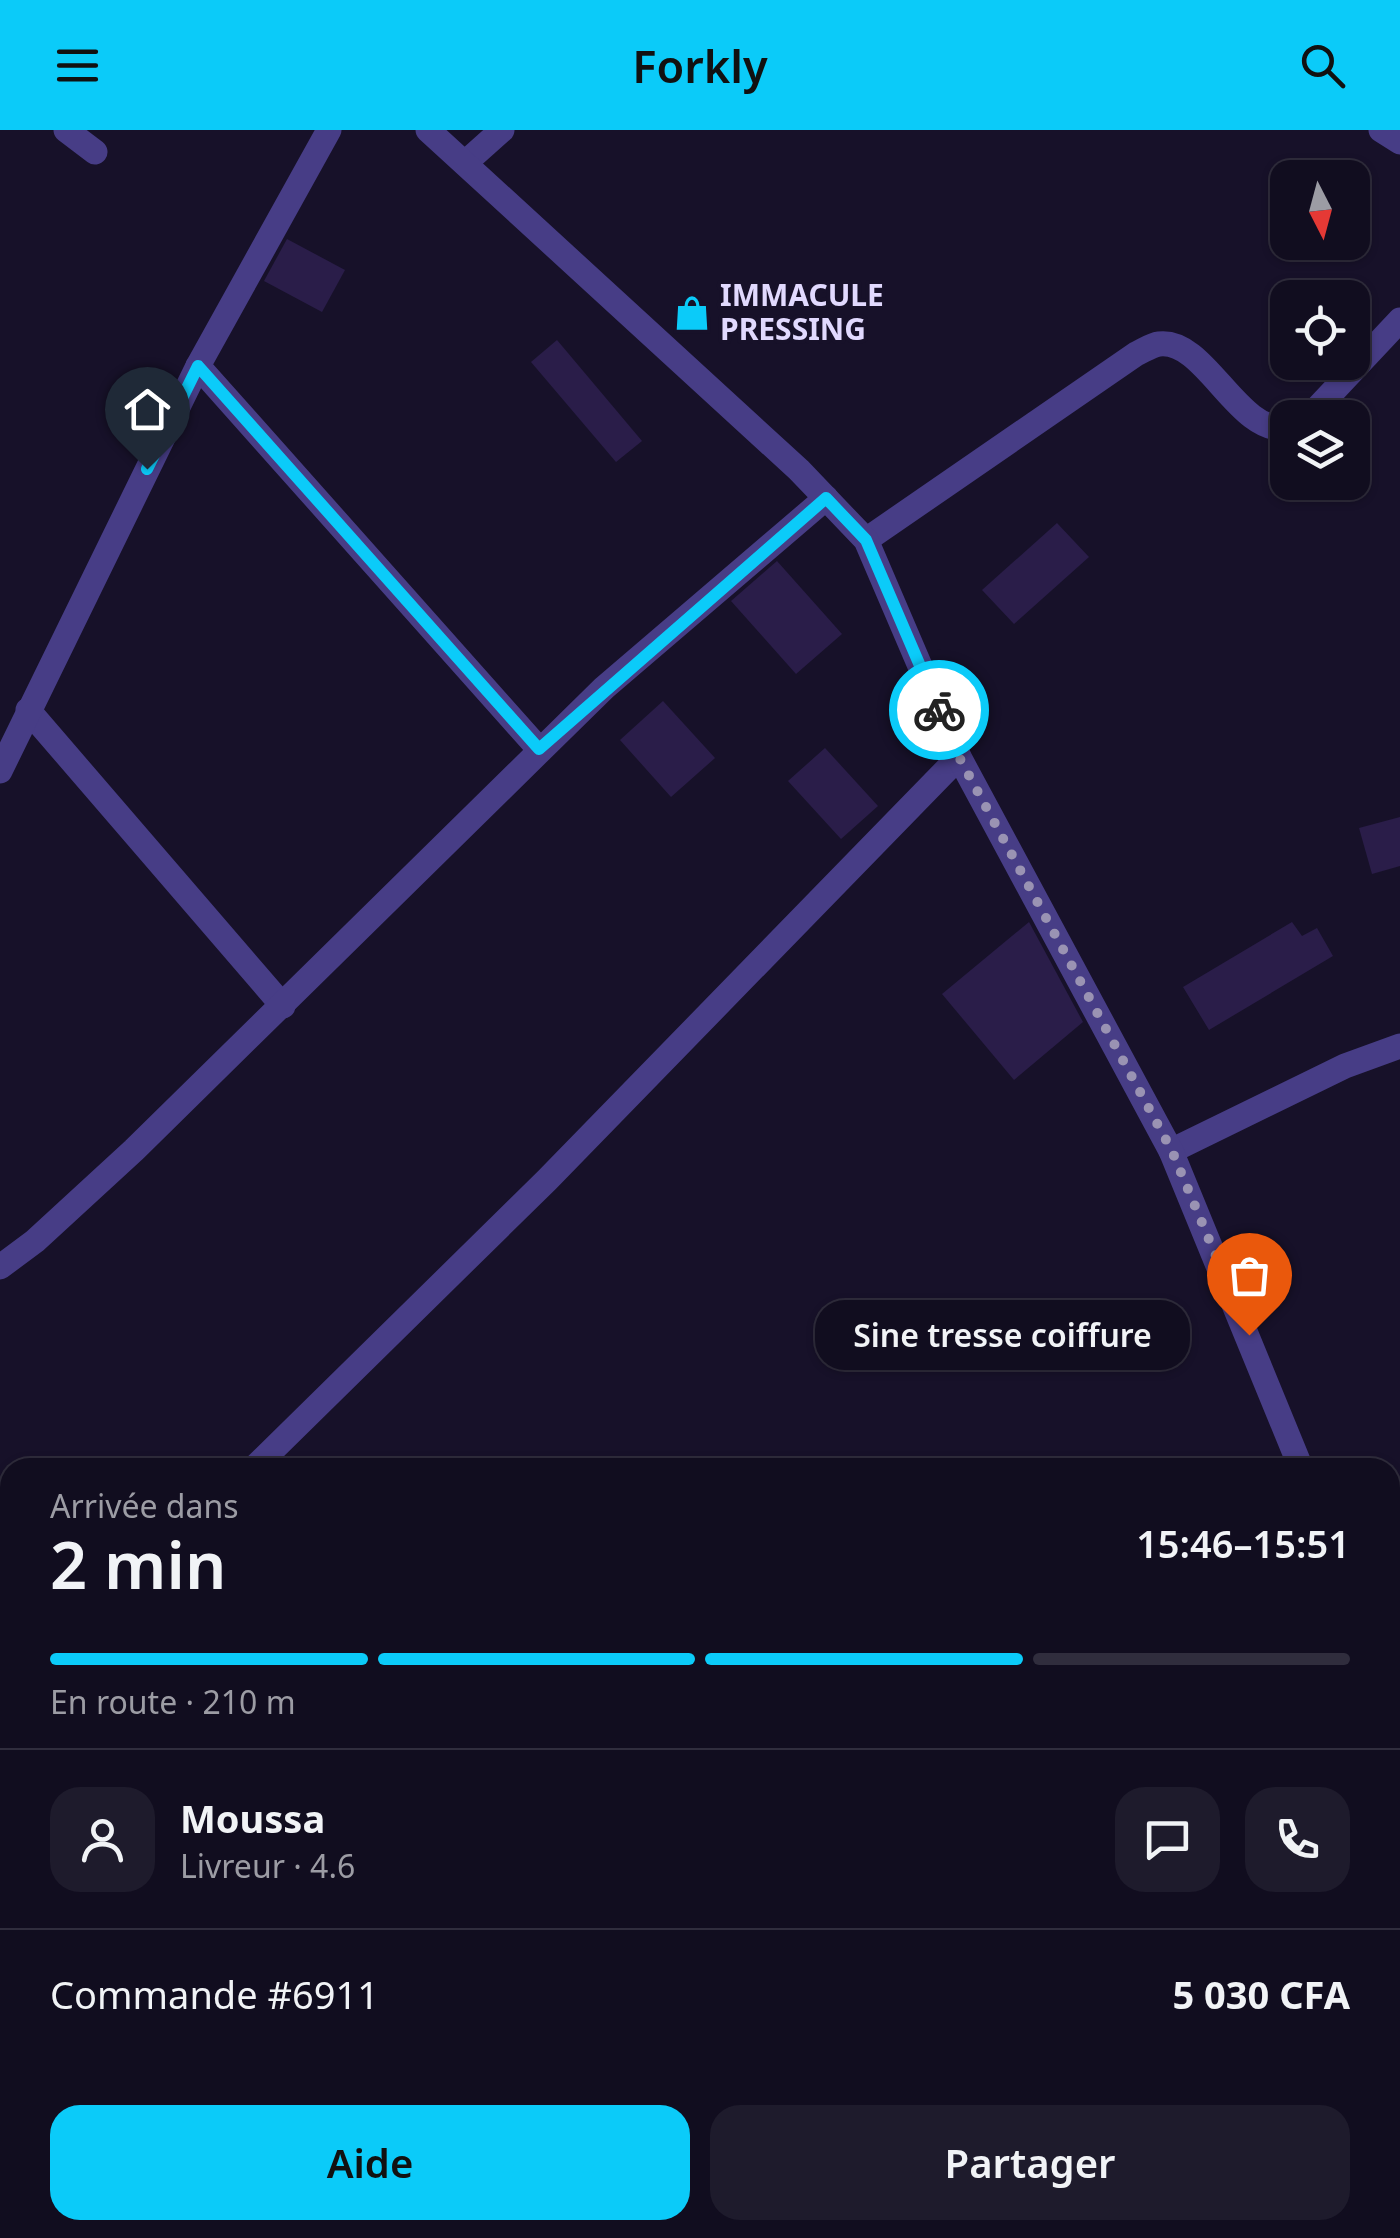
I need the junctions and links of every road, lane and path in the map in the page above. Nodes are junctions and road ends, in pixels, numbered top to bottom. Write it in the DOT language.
graph roads {
  1 [pos="66,130"];
  2 [pos="329,130"];
  3 [pos="428,130"];
  4 [pos="502,130"];
  5 [pos="1381,130"];
  6 [pos="1400,142"];
  7 [pos="95,152"];
  8 [pos="465,162"];
  9 [pos="1400,320"];
  10 [pos="198,366"];
  11 [pos="1325,400"];
  12 [pos="1270,427"];
  13 [pos="826,498"];
  14 [pos="866,540"];
  15 [pos="28,710"];
  16 [pos="539,749"];
  17 [pos="959,757"];
  18 [pos="0,771"];
  19 [pos="283,1006"];
  20 [pos="1400,1046"];
  21 [pos="1172,1151"];
  22 [pos="0,1267"];
  23 [pos="264,1458"];
  24 [pos="1297,1458"];
  1 -- 7 [label="street"];
  2 -- 10 [label="street"];
  3 -- 8 [label="street"];
  4 -- 8 [label="street"];
  5 -- 6 [label="street"];
  8 -- 13 [label="street"];
  9 -- 11 [label="street"];
  10 -- 15 [label="street"];
  10 -- 16 [label="street"];
  12 -- 14 [label="street"];
  13 -- 14 [label="street"];
  13 -- 16 [label="street"];
  14 -- 17 [label="street"];
  15 -- 18 [label="street"];
  15 -- 19 [label="street"];
  16 -- 19 [label="street"];
  17 -- 21 [label="street"];
  17 -- 23 [label="street"];
  19 -- 22 [label="street"];
  20 -- 21 [label="street"];
  21 -- 24 [label="street"];
}
